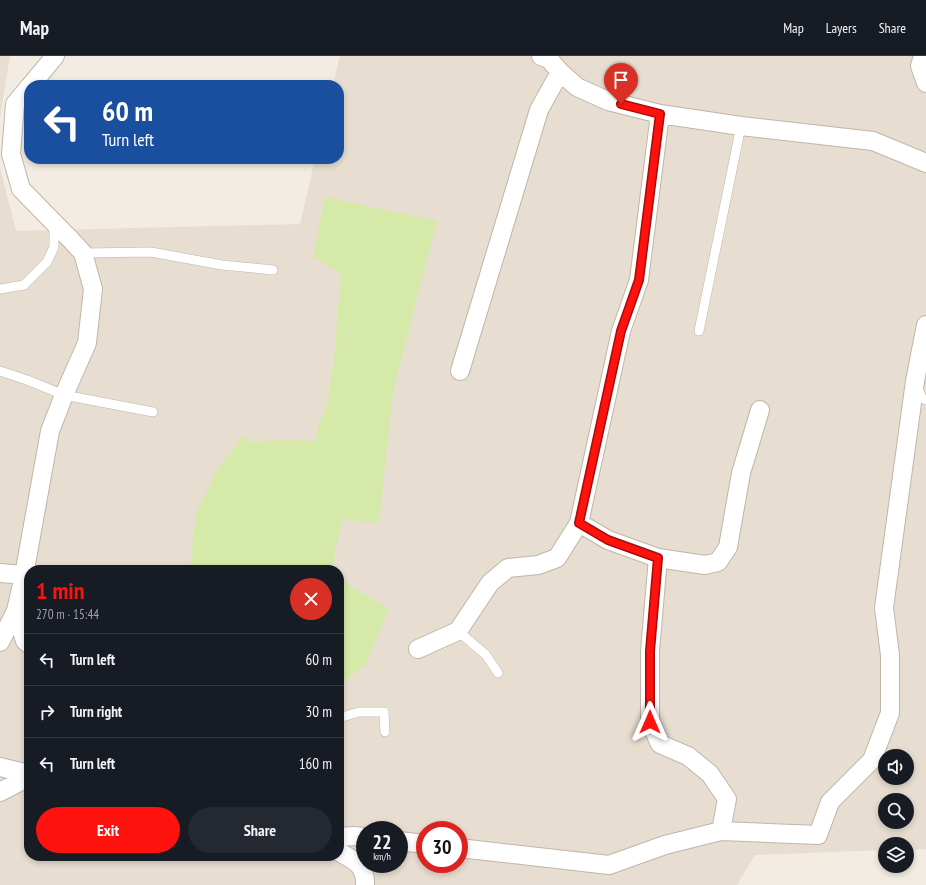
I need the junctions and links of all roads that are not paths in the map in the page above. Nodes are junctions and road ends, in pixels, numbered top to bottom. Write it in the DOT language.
graph roads {
  1 [pos="55,56"];
  2 [pos="540,56"];
  3 [pos="923,56"];
  4 [pos="560,72"];
  5 [pos="35,80"];
  6 [pos="926,83"];
  7 [pos="24,93"];
  8 [pos="660,114"];
  9 [pos="741,126"];
  10 [pos="926,163"];
  11 [pos="54,223"];
  12 [pos="83,253"];
  13 [pos="273,270"];
  14 [pos="0,289"];
  15 [pos="926,325"];
  16 [pos="699,331"];
  17 [pos="0,371"];
  18 [pos="460,371"];
  19 [pos="915,381"];
  20 [pos="64,396"];
  21 [pos="926,400"];
  22 [pos="760,410"];
  23 [pos="153,412"];
  24 [pos="579,523"];
  25 [pos="658,558"];
  26 [pos="26,565"];
  27 [pos="0,574"];
  28 [pos="24,575"];
  29 [pos="16,611"];
  30 [pos="458,631"];
  31 [pos="24,635"];
  32 [pos="0,642"];
  33 [pos="418,649"];
  34 [pos="498,673"];
  35 [pos="344,716"];
  36 [pos="385,732"];
  37 [pos="0,766"];
  38 [pos="24,773"];
  39 [pos="24,778"];
  40 [pos="0,792"];
  41 [pos="722,832"];
  42 [pos="356,836"];
  43 [pos="344,837"];
  44 [pos="468,849"];
  45 [pos="344,855"];
  46 [pos="365,885"];
  1 -- 5 [label="street"];
  2 -- 4 [label="street"];
  3 -- 6 [label="street"];
  4 -- 8 [label="street"];
  4 -- 18 [label="street"];
  7 -- 11 [label="street"];
  8 -- 9 [label="street"];
  8 -- 24 [label="street"];
  9 -- 10 [label="street"];
  9 -- 16 [label="lane"];
  11 -- 12 [label="street"];
  11 -- 14 [label="lane"];
  12 -- 13 [label="lane"];
  12 -- 20 [label="street"];
  15 -- 19 [label="street"];
  17 -- 20 [label="lane"];
  19 -- 21 [label="lane"];
  19 -- 41 [label="street"];
  20 -- 23 [label="lane"];
  20 -- 26 [label="street"];
  22 -- 25 [label="street"];
  24 -- 25 [label="street"];
  24 -- 30 [label="street"];
  25 -- 41 [label="street"];
  27 -- 28 [label="street"];
  28 -- 29 [label="street"];
  29 -- 31 [label="street"];
  29 -- 32 [label="street"];
  30 -- 33 [label="street"];
  30 -- 34 [label="lane"];
  35 -- 36 [label="lane"];
  37 -- 38 [label="street"];
  39 -- 40 [label="street"];
  41 -- 44 [label="street"];
  42 -- 43 [label="street"];
  45 -- 46 [label="street"];
}
